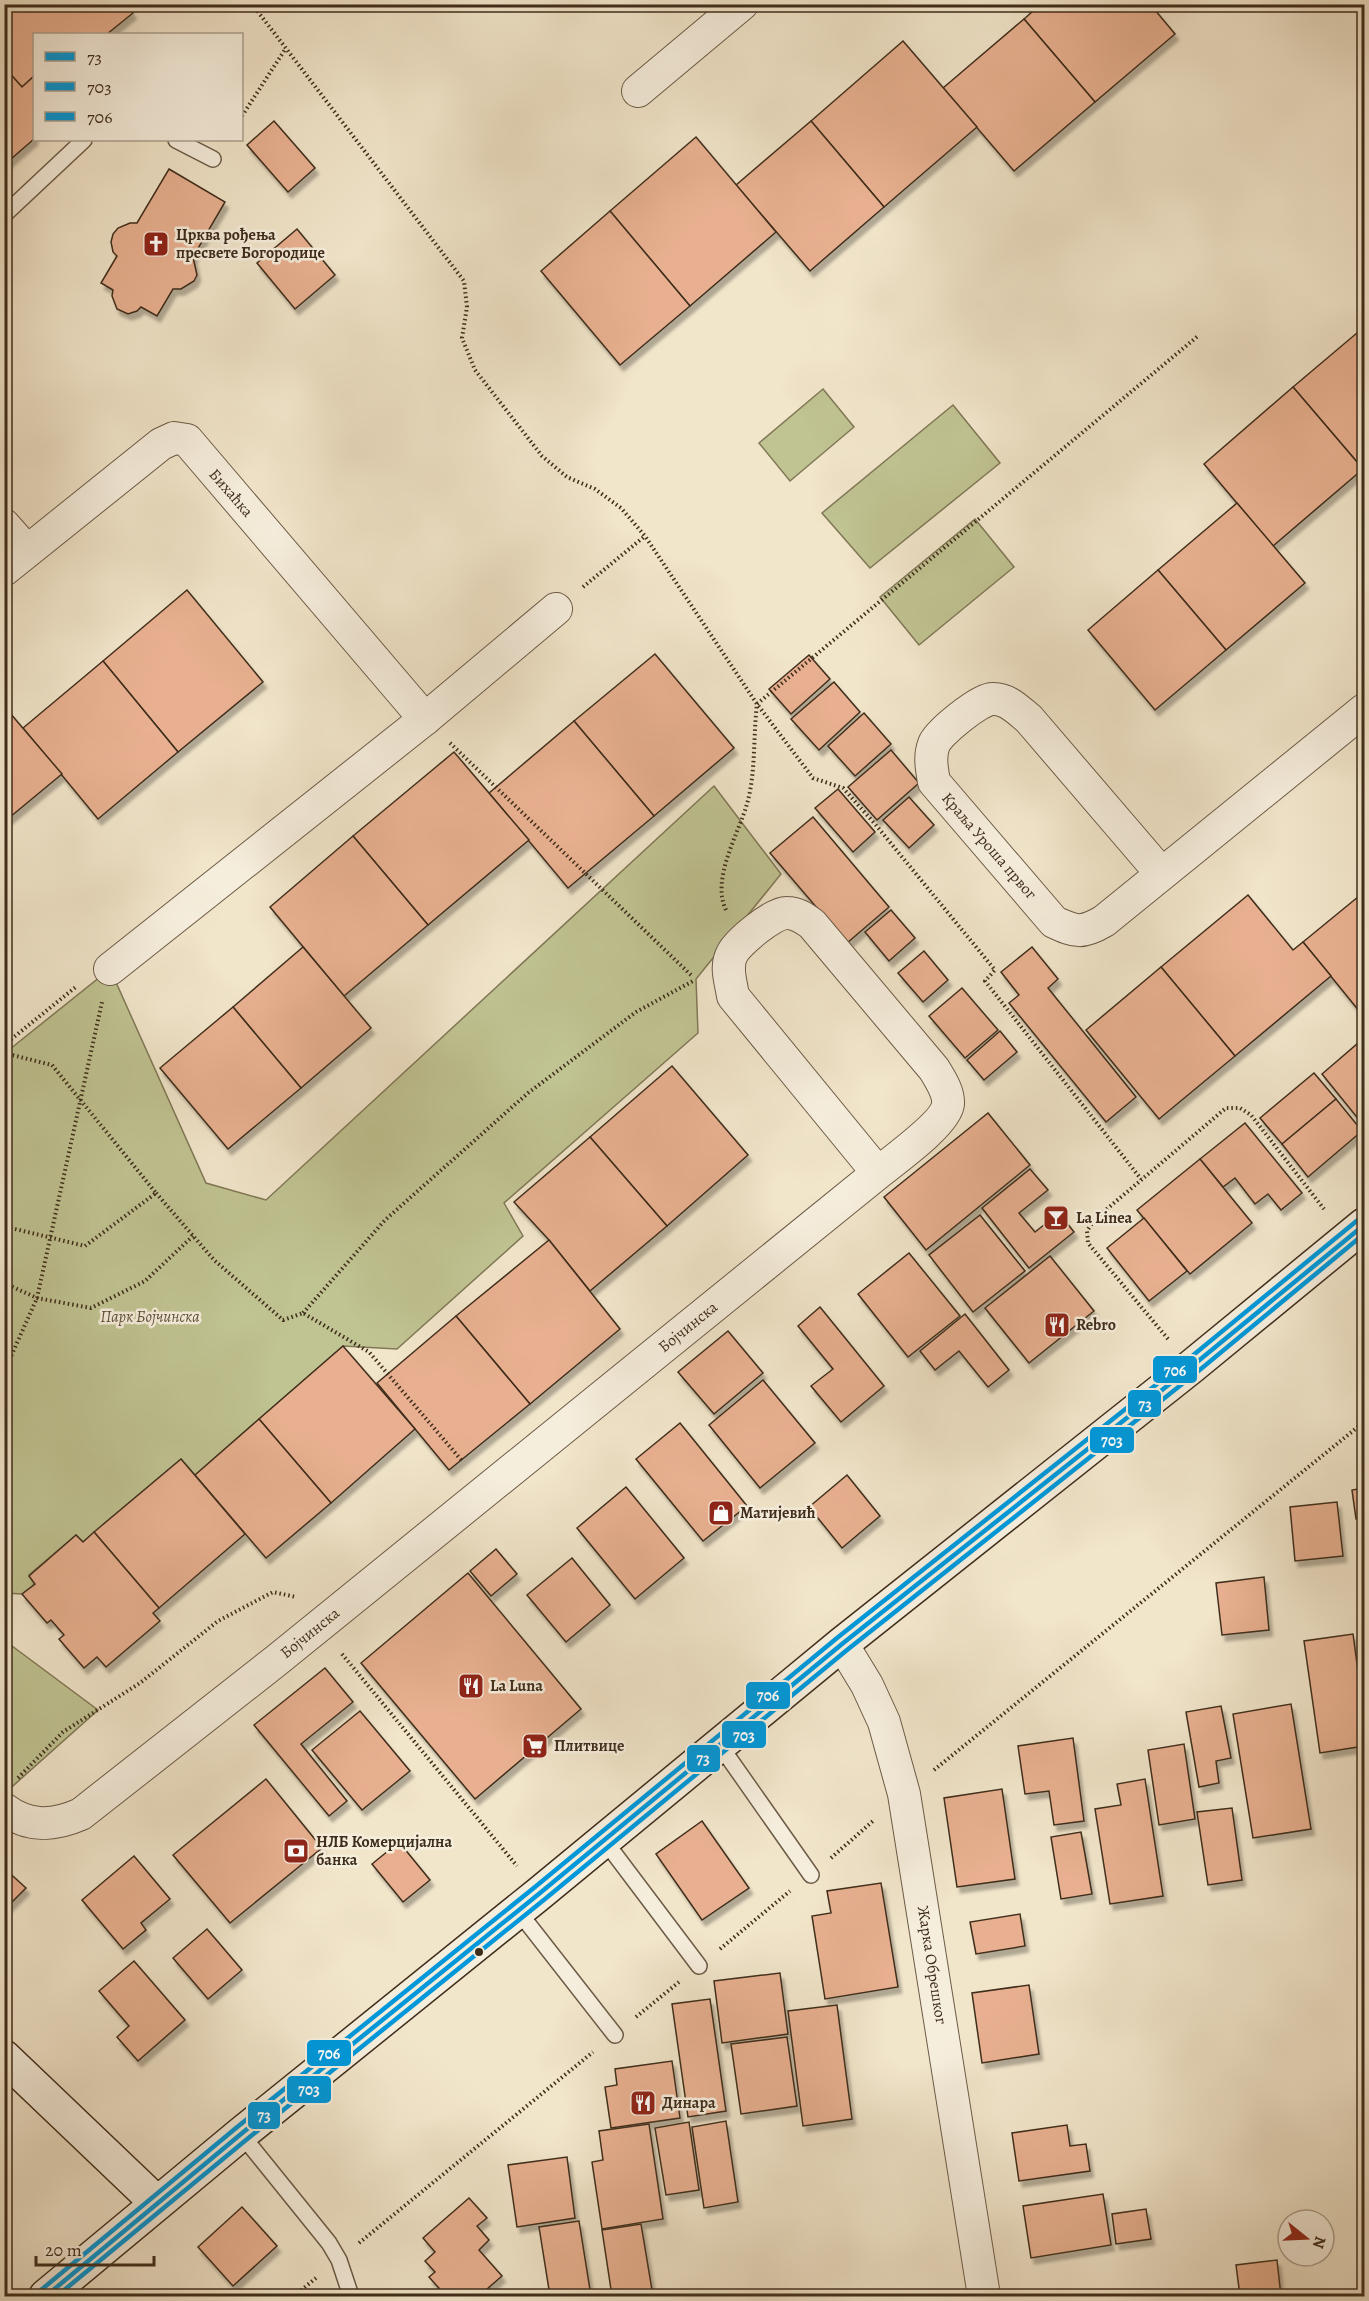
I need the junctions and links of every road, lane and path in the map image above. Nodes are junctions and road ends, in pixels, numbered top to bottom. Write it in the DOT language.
graph roads {
  1 [pos="252,4"];
  2 [pos="742,4"];
  3 [pos="286,48"];
  4 [pos="638,91"];
  5 [pos="243,114"];
  6 [pos="83,141"];
  7 [pos="178,141"];
  8 [pos="213,159"];
  9 [pos="4,215"];
  10 [pos="1198,336"];
  11 [pos="4,525"];
  12 [pos="645,536"];
  13 [pos="16,561"];
  14 [pos="556,609"];
  15 [pos="757,704"];
  16 [pos="1365,710"];
  17 [pos="425,719"];
  18 [pos="1161,873"];
  19 [pos="741,943"];
  20 [pos="110,969"];
  21 [pos="4,1045"];
  22 [pos="4,1053"];
  23 [pos="878,1173"];
  24 [pos="1141,1179"];
  25 [pos="156,1193"];
  26 [pos="4,1220"];
  27 [pos="1356,1232"];
  28 [pos="193,1236"];
  29 [pos="4,1283"];
  30 [pos="37,1298"];
  31 [pos="303,1313"];
  32 [pos="1191,1367"];
  33 [pos="4,1372"];
  34 [pos="1365,1422"];
  35 [pos="465,1466"];
  36 [pos="300,1598"];
  37 [pos="319,1626"];
  38 [pos="842,1644"];
  39 [pos="719,1744"];
  40 [pos="904,1794"];
  41 [pos="9,1796"];
  42 [pos="604,1840"];
  43 [pos="811,1875"];
  44 [pos="529,1902"];
  45 [pos="699,1966"];
  46 [pos="615,2035"];
  47 [pos="4,2057"];
  48 [pos="241,2134"];
  49 [pos="157,2203"];
  50 [pos="322,2274"];
  51 [pos="46,2296"];
  52 [pos="294,2296"];
  53 [pos="351,2296"];
  54 [pos="984,2296"];
  1 -- 3 [label="path"];
  2 -- 4 [label="street"];
  3 -- 5 [label="path"];
  3 -- 12 [label="path"];
  6 -- 9 [label="lane"];
  7 -- 8 [label="lane"];
  10 -- 15 [label="path"];
  11 -- 13 [label="street"];
  12 -- 14 [label="path"];
  12 -- 15 [label="path"];
  13 -- 17 [label="street, Бихаћка"];
  14 -- 17 [label="street"];
  15 -- 19 [label="path"];
  15 -- 24 [label="path"];
  16 -- 18 [label="street, Краља Уроша првог"];
  17 -- 20 [label="street"];
  17 -- 31 [label="path"];
  18 -- 18 [label="street, Краља Уроша првог"];
  19 -- 23 [label="street"];
  19 -- 23 [label="street, Бојчинска"];
  20 -- 21 [label="path"];
  20 -- 30 [label="path"];
  22 -- 25 [label="path"];
  23 -- 37 [label="street, Бојчинска"];
  24 -- 27 [label="path"];
  24 -- 32 [label="path"];
  25 -- 26 [label="path"];
  25 -- 28 [label="path"];
  27 -- 32 [label="main road"];
  28 -- 30 [label="path"];
  28 -- 31 [label="path"];
  29 -- 30 [label="path"];
  30 -- 33 [label="path"];
  31 -- 35 [label="path"];
  32 -- 38 [label="main road"];
  34 -- 40 [label="path"];
  36 -- 41 [label="path"];
  37 -- 41 [label="street, Бојчинска"];
  37 -- 44 [label="path"];
  38 -- 39 [label="main road"];
  38 -- 40 [label="street, Жарка Обрешког"];
  39 -- 42 [label="main road"];
  39 -- 43 [label="lane"];
  40 -- 54 [label="street, Жарка Обрешког"];
  42 -- 44 [label="main road"];
  42 -- 45 [label="lane"];
  44 -- 46 [label="lane"];
  44 -- 48 [label="main road"];
  47 -- 49 [label="main road"];
  48 -- 49 [label="main road"];
  48 -- 53 [label="lane"];
  49 -- 51 [label="main road"];
  50 -- 52 [label="path"];
}
